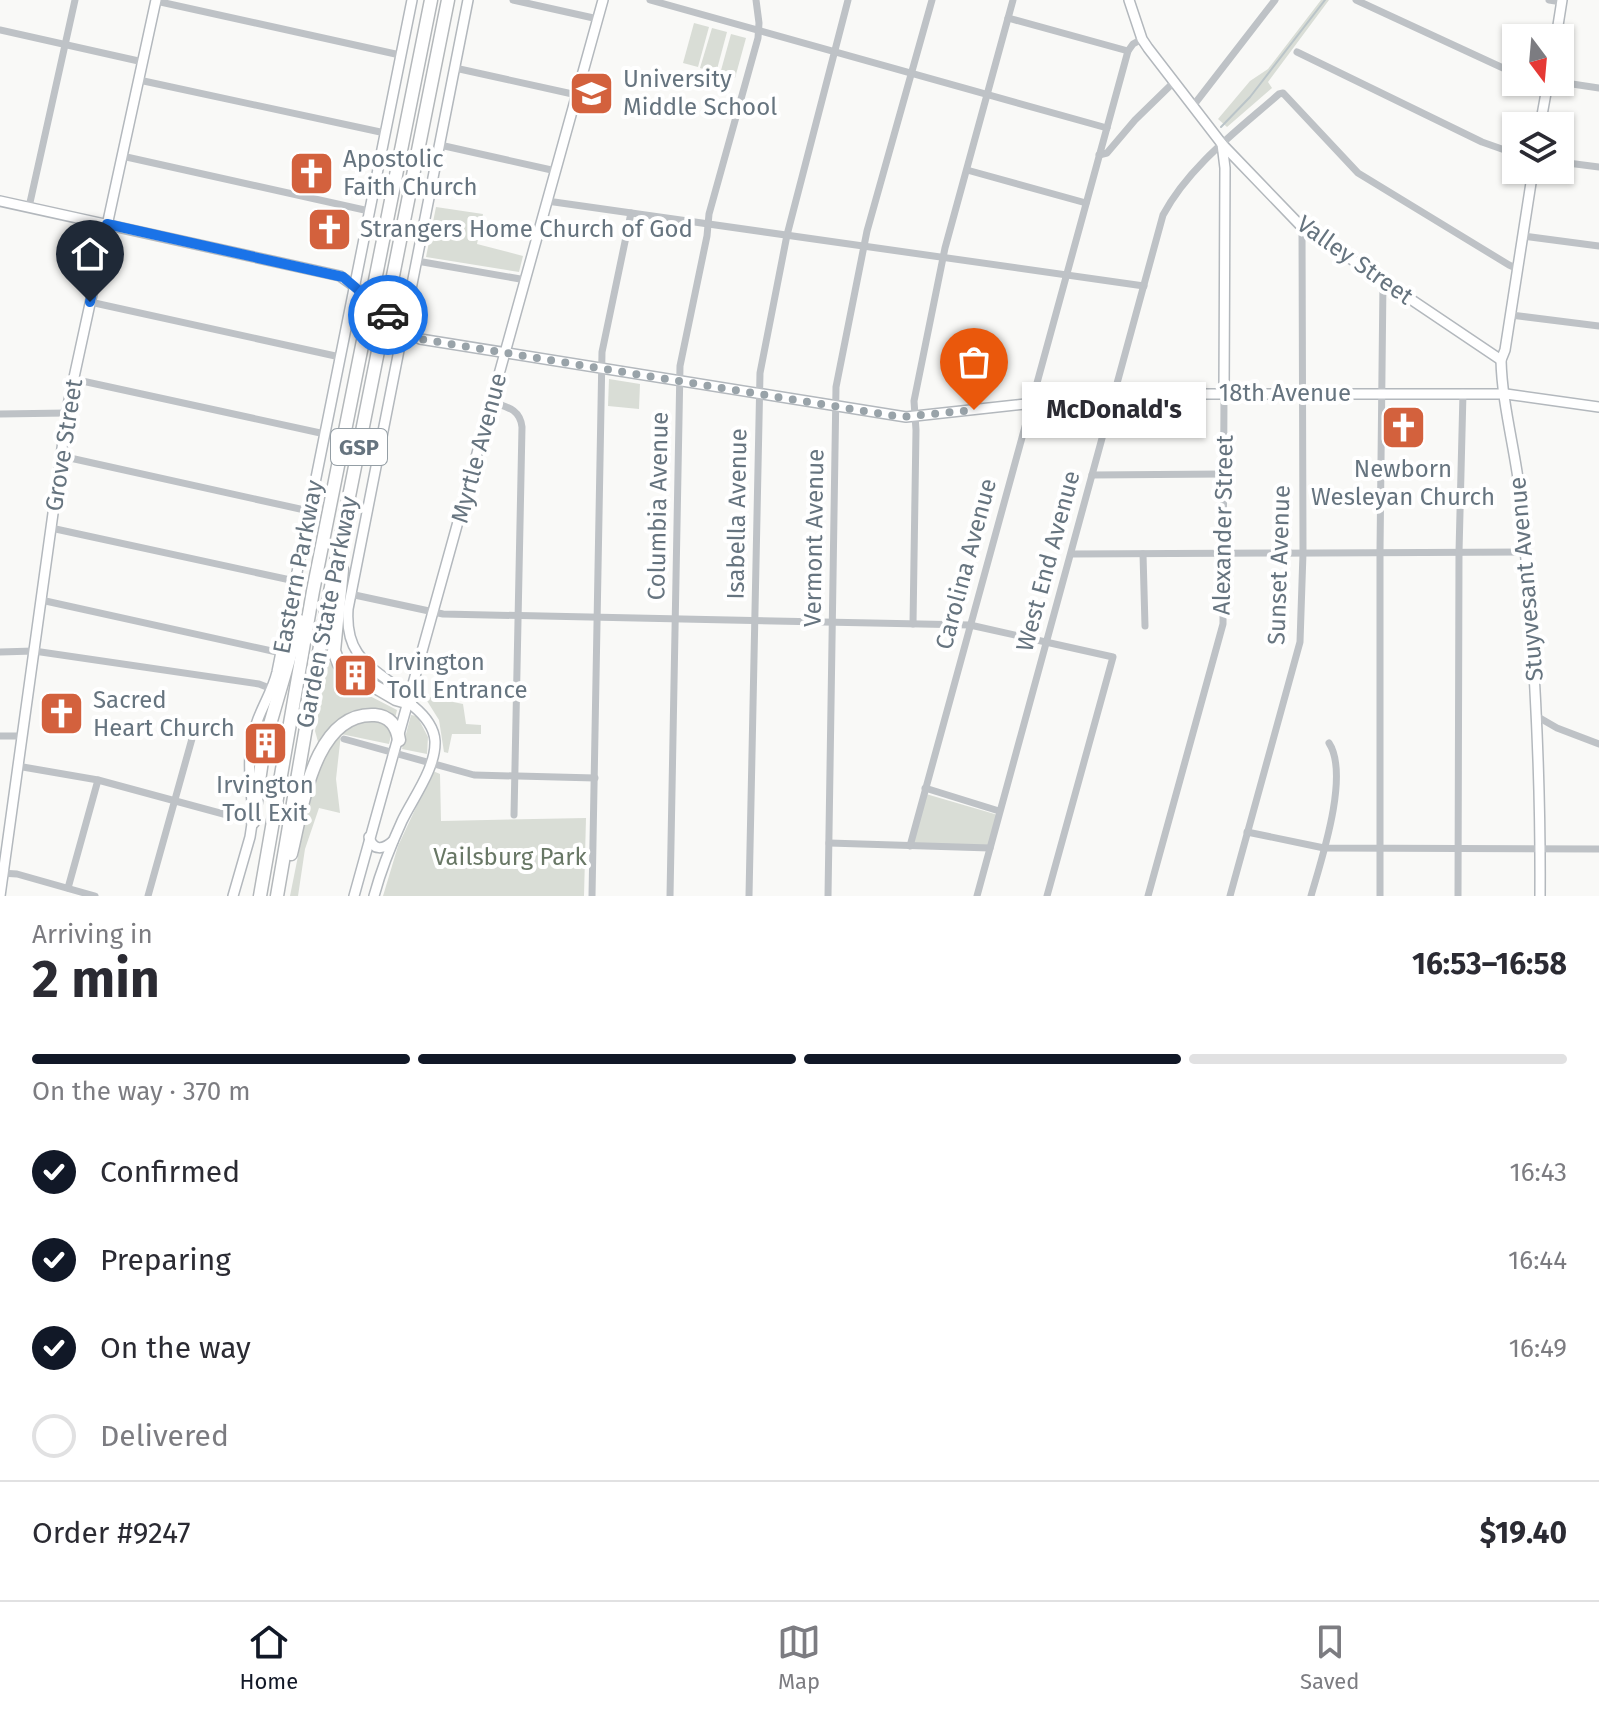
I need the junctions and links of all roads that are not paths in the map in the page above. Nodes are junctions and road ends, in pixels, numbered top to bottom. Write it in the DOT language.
graph roads {
  1 [pos="75,0"];
  2 [pos="412,0"];
  3 [pos="431,0"];
  4 [pos="448,0"];
  5 [pos="468,0"];
  6 [pos="513,0"];
  7 [pos="603,0"];
  8 [pos="650,0"];
  9 [pos="756,0"];
  10 [pos="848,0"];
  11 [pos="932,0"];
  12 [pos="1013,0"];
  13 [pos="1129,0"];
  14 [pos="1275,0"];
  15 [pos="1356,0"];
  16 [pos="1549,0"];
  17 [pos="156,1"];
  18 [pos="1562,1"];
  19 [pos="1008,18"];
  20 [pos="598,19"];
  21 [pos="1558,24"];
  22 [pos="0,30"];
  23 [pos="759,30"];
  24 [pos="1142,39"];
  25 [pos="65,44"];
  26 [pos="834,51"];
  27 [pos="1128,51"];
  28 [pos="1297,52"];
  29 [pos="400,55"];
  30 [pos="143,62"];
  31 [pos="455,68"];
  32 [pos="1502,68"];
  33 [pos="911,72"];
  34 [pos="139,80"];
  35 [pos="1174,82"];
  36 [pos="1574,84"];
  37 [pos="1599,88"];
  38 [pos="987,94"];
  39 [pos="577,95"];
  40 [pos="1193,106"];
  41 [pos="1107,128"];
  42 [pos="385,133"];
  43 [pos="1222,144"];
  44 [pos="440,145"];
  45 [pos="1502,149"];
  46 [pos="1099,155"];
  47 [pos="122,156"];
  48 [pos="1574,164"];
  49 [pos="1599,167"];
  50 [pos="967,170"];
  51 [pos="556,171"];
  52 [pos="1531,184"];
  53 [pos="0,201"];
  54 [pos="547,201"];
  55 [pos="1086,203"];
  56 [pos="29,207"];
  57 [pos="369,211"];
  58 [pos="631,213"];
  59 [pos="107,224"];
  60 [pos="708,224"];
  61 [pos="1302,226"];
  62 [pos="787,235"];
  63 [pos="1523,236"];
  64 [pos="1599,246"];
  65 [pos="865,247"];
  66 [pos="943,258"];
  67 [pos="417,261"];
  68 [pos="1518,269"];
  69 [pos="1066,275"];
  70 [pos="526,280"];
  71 [pos="1383,281"];
  72 [pos="1144,286"];
  73 [pos="357,288"];
  74 [pos="90,302"];
  75 [pos="1511,315"];
  76 [pos="400,325"];
  77 [pos="1599,326"];
  78 [pos="505,353"];
  79 [pos="340,357"];
  80 [pos="1501,360"];
  81 [pos="602,368"];
  82 [pos="73,379"];
  83 [pos="680,381"];
  84 [pos="1224,393"];
  85 [pos="1301,393"];
  86 [pos="1381,393"];
  87 [pos="1463,393"];
  88 [pos="759,394"];
  89 [pos="1116,394"];
  90 [pos="1506,394"];
  91 [pos="492,402"];
  92 [pos="1032,403"];
  93 [pos="837,406"];
  94 [pos="1599,407"];
  95 [pos="67,413"];
  96 [pos="0,414"];
  97 [pos="914,417"];
  98 [pos="325,434"];
  99 [pos="61,456"];
  100 [pos="354,470"];
  101 [pos="1223,474"];
  102 [pos="1092,475"];
  103 [pos="309,511"];
  104 [pos="51,528"];
  105 [pos="325,529"];
  106 [pos="1459,552"];
  107 [pos="1525,552"];
  108 [pos="1303,553"];
  109 [pos="1380,553"];
  110 [pos="1072,554"];
  111 [pos="1143,554"];
  112 [pos="1223,554"];
  113 [pos="295,581"];
  114 [pos="350,594"];
  115 [pos="41,600"];
  116 [pos="433,613"];
  117 [pos="518,616"];
  118 [pos="597,618"];
  119 [pos="676,619"];
  120 [pos="755,621"];
  121 [pos="832,623"];
  122 [pos="913,624"];
  123 [pos="970,625"];
  124 [pos="1145,626"];
  125 [pos="1047,641"];
  126 [pos="34,651"];
  127 [pos="0,652"];
  128 [pos="281,653"];
  129 [pos="272,689"];
  130 [pos="410,703"];
  131 [pos="1538,717"];
  132 [pos="195,728"];
  133 [pos="0,736"];
  134 [pos="22,736"];
  135 [pos="1599,738"];
  136 [pos="344,739"];
  137 [pos="399,740"];
  138 [pos="1329,743"];
  139 [pos="1599,744"];
  140 [pos="395,753"];
  141 [pos="430,763"];
  142 [pos="17,766"];
  143 [pos="515,777"];
  144 [pos="595,778"];
  145 [pos="98,780"];
  146 [pos="925,788"];
  147 [pos="175,801"];
  148 [pos="999,811"];
  149 [pos="514,815"];
  150 [pos="253,822"];
  151 [pos="1247,832"];
  152 [pos="369,837"];
  153 [pos="395,839"];
  154 [pos="829,843"];
  155 [pos="910,846"];
  156 [pos="990,848"];
  157 [pos="1324,848"];
  158 [pos="1380,848"];
  159 [pos="1458,848"];
  160 [pos="1540,848"];
  161 [pos="1599,849"];
  162 [pos="2,873"];
  163 [pos="68,888"];
  164 [pos="0,896"];
  165 [pos="95,896"];
  166 [pos="148,896"];
  167 [pos="233,896"];
  168 [pos="260,896"];
  169 [pos="278,896"];
  170 [pos="354,896"];
  171 [pos="374,896"];
  172 [pos="592,896"];
  173 [pos="670,896"];
  174 [pos="749,896"];
  175 [pos="828,896"];
  176 [pos="977,896"];
  177 [pos="1047,896"];
  178 [pos="1148,896"];
  179 [pos="1230,896"];
  180 [pos="1311,896"];
  181 [pos="1380,896"];
  182 [pos="1458,896"];
  183 [pos="1540,896"];
  1 -- 25 [label="street"];
  2 -- 29 [label="main road, Eastern Parkway"];
  3 -- 105 [label="highway, Garden State Parkway / GSP"];
  4 -- 100 [label="highway, Garden State Parkway / GSP"];
  5 -- 31 [label="main road"];
  6 -- 20 [label="street"];
  7 -- 20 [label="main road, Myrtle Avenue"];
  8 -- 23 [label="street"];
  9 -- 23 [label="street"];
  10 -- 26 [label="street, Isabella Avenue"];
  11 -- 33 [label="street, Vermont Avenue"];
  12 -- 19 [label="street"];
  13 -- 24 [label="main road, Valley Street"];
  14 -- 40 [label="street"];
  15 -- 32 [label="street"];
  16 -- 18 [label="street"];
  17 -- 29 [label="street"];
  17 -- 30 [label="main road, Grove Street"];
  18 -- 21 [label="main road"];
  19 -- 27 [label="street"];
  19 -- 38 [label="street"];
  20 -- 39 [label="main road, Myrtle Avenue"];
  22 -- 25 [label="street"];
  23 -- 26 [label="street"];
  23 -- 60 [label="street, Columbia Avenue"];
  24 -- 27 [label="street"];
  24 -- 35 [label="main road, Valley Street"];
  25 -- 30 [label="street"];
  25 -- 56 [label="street"];
  26 -- 33 [label="street"];
  26 -- 62 [label="street, Isabella Avenue"];
  27 -- 41 [label="street, Carolina Avenue"];
  28 -- 45 [label="street"];
  29 -- 42 [label="main road, Eastern Parkway"];
  30 -- 34 [label="main road, Grove Street"];
  31 -- 39 [label="street"];
  31 -- 44 [label="main road"];
  33 -- 38 [label="street"];
  33 -- 65 [label="street, Vermont Avenue"];
  34 -- 42 [label="street"];
  34 -- 47 [label="main road, Grove Street"];
  35 -- 40 [label="main road, Valley Street"];
  35 -- 46 [label="street"];
  36 -- 37 [label="street"];
  38 -- 41 [label="street"];
  38 -- 50 [label="street"];
  39 -- 51 [label="main road, Myrtle Avenue"];
  40 -- 43 [label="main road, Valley Street"];
  41 -- 46 [label="street, Carolina Avenue"];
  42 -- 57 [label="main road, Eastern Parkway"];
  43 -- 61 [label="main road, Valley Street"];
  43 -- 68 [label="street, West End Avenue"];
  43 -- 72 [label="street, West End Avenue"];
  43 -- 84 [label="main road, Alexander Street"];
  44 -- 51 [label="street"];
  44 -- 67 [label="main road"];
  46 -- 55 [label="street, Carolina Avenue"];
  47 -- 57 [label="street"];
  47 -- 59 [label="main road, Grove Street"];
  48 -- 49 [label="street"];
  50 -- 55 [label="street"];
  50 -- 66 [label="street"];
  51 -- 54 [label="main road, Myrtle Avenue"];
  52 -- 63 [label="main road, Stuyvesant Avenue"];
  53 -- 56 [label="main road, 18th Avenue"];
  54 -- 58 [label="street"];
  54 -- 70 [label="main road, Myrtle Avenue"];
  55 -- 69 [label="street, Carolina Avenue"];
  56 -- 59 [label="main road, 18th Avenue"];
  57 -- 73 [label="main road, Eastern Parkway"];
  58 -- 60 [label="street"];
  58 -- 81 [label="street"];
  59 -- 73 [label="main road, 18th Avenue"];
  59 -- 74 [label="main road, Grove Street"];
  60 -- 62 [label="street"];
  60 -- 83 [label="street, Columbia Avenue"];
  61 -- 71 [label="main road, Valley Street"];
  61 -- 85 [label="street, Sunset Avenue"];
  62 -- 65 [label="street"];
  62 -- 88 [label="street, Isabella Avenue"];
  63 -- 64 [label="street"];
  63 -- 68 [label="main road, Stuyvesant Avenue"];
  65 -- 66 [label="street"];
  65 -- 93 [label="street, Vermont Avenue"];
  66 -- 69 [label="street"];
  66 -- 97 [label="street"];
  67 -- 70 [label="street"];
  67 -- 76 [label="main road"];
  68 -- 75 [label="main road, Stuyvesant Avenue"];
  69 -- 72 [label="street"];
  69 -- 92 [label="street, Carolina Avenue"];
  70 -- 78 [label="main road, Myrtle Avenue"];
  71 -- 80 [label="main road, Valley Street"];
  71 -- 86 [label="street"];
  72 -- 89 [label="street, West End Avenue"];
  73 -- 76 [label="main road, 18th Avenue, bridge"];
  73 -- 79 [label="main road, Eastern Parkway"];
  74 -- 79 [label="street"];
  74 -- 82 [label="main road, Grove Street"];
  75 -- 77 [label="street"];
  75 -- 80 [label="main road, Stuyvesant Avenue"];
  76 -- 78 [label="main road, 18th Avenue"];
  76 -- 114 [label="main road"];
  78 -- 81 [label="main road, 18th Avenue"];
  78 -- 91 [label="main road, Myrtle Avenue"];
  79 -- 98 [label="main road, Eastern Parkway"];
  80 -- 90 [label="main road, Stuyvesant Avenue"];
  81 -- 83 [label="main road, 18th Avenue"];
  81 -- 118 [label="street"];
  82 -- 95 [label="main road, Grove Street"];
  82 -- 98 [label="street"];
  83 -- 88 [label="main road, 18th Avenue"];
  83 -- 119 [label="street, Columbia Avenue"];
  84 -- 85 [label="main road, 18th Avenue"];
  84 -- 89 [label="main road, 18th Avenue"];
  84 -- 101 [label="street, Alexander Street"];
  85 -- 86 [label="main road, 18th Avenue"];
  85 -- 108 [label="street, Sunset Avenue"];
  86 -- 87 [label="main road, 18th Avenue"];
  86 -- 109 [label="street"];
  87 -- 90 [label="main road, 18th Avenue"];
  87 -- 106 [label="street"];
  88 -- 93 [label="main road, 18th Avenue"];
  88 -- 120 [label="street, Isabella Avenue"];
  89 -- 92 [label="main road, 18th Avenue"];
  89 -- 102 [label="street, West End Avenue"];
  90 -- 94 [label="main road, 18th Avenue"];
  90 -- 107 [label="main road, Stuyvesant Avenue"];
  91 -- 116 [label="main road, Myrtle Avenue"];
  91 -- 117 [label="street"];
  92 -- 97 [label="main road, 18th Avenue"];
  92 -- 123 [label="street, Carolina Avenue"];
  93 -- 97 [label="main road, 18th Avenue"];
  93 -- 121 [label="street, Vermont Avenue"];
  95 -- 96 [label="street"];
  95 -- 99 [label="main road, Grove Street"];
  97 -- 122 [label="street"];
  98 -- 103 [label="main road, Eastern Parkway"];
  99 -- 103 [label="street"];
  99 -- 104 [label="main road, Grove Street"];
  100 -- 130 [label="highway"];
  100 -- 169 [label="highway, Garden State Parkway / GSP"];
  101 -- 102 [label="street"];
  101 -- 112 [label="street, Alexander Street"];
  102 -- 110 [label="street, West End Avenue"];
  103 -- 113 [label="main road, Eastern Parkway"];
  104 -- 113 [label="street"];
  104 -- 115 [label="main road, Grove Street"];
  105 -- 150 [label="highway"];
  105 -- 168 [label="highway, Garden State Parkway / GSP"];
  106 -- 107 [label="street"];
  106 -- 109 [label="street"];
  106 -- 159 [label="street"];
  107 -- 131 [label="main road, Stuyvesant Avenue"];
  108 -- 109 [label="street"];
  108 -- 112 [label="street"];
  108 -- 151 [label="street, Sunset Avenue"];
  109 -- 158 [label="street"];
  110 -- 111 [label="street"];
  110 -- 125 [label="street, West End Avenue"];
  111 -- 112 [label="street"];
  111 -- 124 [label="street"];
  112 -- 178 [label="street, Alexander Street"];
  113 -- 128 [label="main road, Eastern Parkway"];
  114 -- 116 [label="street"];
  114 -- 130 [label="main road"];
  115 -- 126 [label="main road, Grove Street"];
  115 -- 128 [label="street"];
  116 -- 117 [label="street"];
  116 -- 130 [label="main road, Myrtle Avenue"];
  117 -- 118 [label="street"];
  117 -- 143 [label="street"];
  118 -- 119 [label="street"];
  118 -- 144 [label="street"];
  119 -- 120 [label="street"];
  119 -- 173 [label="street, Columbia Avenue"];
  120 -- 121 [label="street"];
  120 -- 174 [label="street, Isabella Avenue"];
  121 -- 122 [label="street"];
  121 -- 154 [label="street, Vermont Avenue"];
  122 -- 123 [label="street"];
  123 -- 125 [label="street"];
  123 -- 146 [label="street, Carolina Avenue"];
  125 -- 148 [label="street, West End Avenue"];
  125 -- 177 [label="street"];
  126 -- 127 [label="street"];
  126 -- 129 [label="street"];
  126 -- 134 [label="main road, Grove Street"];
  128 -- 129 [label="main road, Eastern Parkway"];
  129 -- 150 [label="main road, Eastern Parkway"];
  130 -- 137 [label="main road, Myrtle Avenue"];
  130 -- 141 [label="main road"];
  131 -- 139 [label="street"];
  131 -- 160 [label="main road, Stuyvesant Avenue"];
  132 -- 147 [label="street"];
  133 -- 134 [label="street"];
  134 -- 142 [label="main road, Grove Street"];
  135 -- 139 [label="street"];
  136 -- 140 [label="street"];
  137 -- 140 [label="main road, Myrtle Avenue"];
  137 -- 169 [label="highway"];
  138 -- 157 [label="street"];
  140 -- 141 [label="street"];
  140 -- 152 [label="main road, Myrtle Avenue"];
  141 -- 143 [label="street"];
  141 -- 153 [label="main road"];
  142 -- 145 [label="street"];
  142 -- 162 [label="main road, Grove Street"];
  143 -- 144 [label="street"];
  143 -- 149 [label="street"];
  144 -- 172 [label="street"];
  145 -- 147 [label="street"];
  145 -- 163 [label="street"];
  146 -- 148 [label="street"];
  146 -- 155 [label="street, Carolina Avenue"];
  147 -- 150 [label="street"];
  147 -- 166 [label="street"];
  148 -- 156 [label="street, West End Avenue"];
  150 -- 167 [label="main road, Eastern Parkway"];
  151 -- 157 [label="street"];
  151 -- 179 [label="street, Sunset Avenue"];
  152 -- 153 [label="main road"];
  152 -- 170 [label="main road, Myrtle Avenue"];
  153 -- 171 [label="main road"];
  154 -- 155 [label="street"];
  154 -- 175 [label="street, Vermont Avenue"];
  155 -- 156 [label="street"];
  156 -- 176 [label="street, West End Avenue"];
  157 -- 158 [label="street"];
  157 -- 180 [label="street"];
  158 -- 159 [label="street"];
  158 -- 181 [label="street"];
  159 -- 160 [label="street"];
  159 -- 182 [label="street"];
  160 -- 161 [label="street"];
  160 -- 183 [label="main road, Stuyvesant Avenue"];
  162 -- 163 [label="street"];
  162 -- 164 [label="main road, Grove Street"];
  163 -- 165 [label="street"];
}
